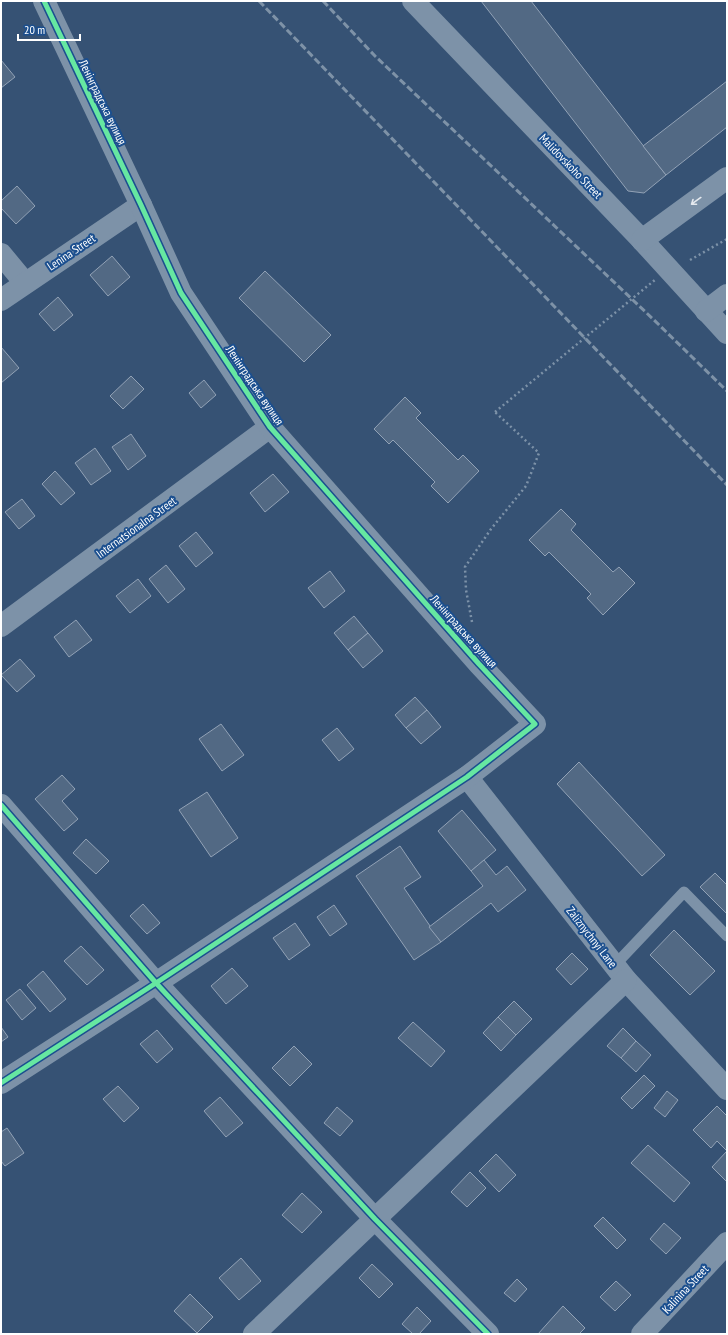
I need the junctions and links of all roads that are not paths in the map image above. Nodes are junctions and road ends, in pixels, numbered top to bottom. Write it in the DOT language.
graph roads {
  1 [pos="44,1"];
  2 [pos="413,1"];
  3 [pos="727,178"];
  4 [pos="141,205"];
  5 [pos="642,240"];
  6 [pos="1,254"];
  7 [pos="25,283"];
  8 [pos="727,295"];
  9 [pos="1,300"];
  10 [pos="706,311"];
  11 [pos="727,333"];
  12 [pos="270,427"];
  13 [pos="1,626"];
  14 [pos="467,777"];
  15 [pos="1,805"];
  16 [pos="727,936"];
  17 [pos="620,973"];
  18 [pos="156,983"];
  19 [pos="1,1083"];
  20 [pos="727,1089"];
  21 [pos="375,1219"];
  22 [pos="727,1243"];
  23 [pos="254,1334"];
  24 [pos="488,1334"];
  25 [pos="642,1334"];
  1 -- 4 [label="street, Ленінградська вулиця"];
  2 -- 5 [label="street, Malidovskoho Street"];
  3 -- 5 [label="street, one-way"];
  4 -- 7 [label="street, Lenina Street"];
  4 -- 12 [label="street, Ленінградська вулиця"];
  5 -- 10 [label="street, Malidovskoho Street"];
  6 -- 7 [label="street"];
  7 -- 9 [label="street, Lenina Street"];
  8 -- 10 [label="street"];
  10 -- 11 [label="street, Malidovskoho Street"];
  12 -- 13 [label="street, Internatsionalna Street"];
  12 -- 14 [label="street, Ленінградська вулиця"];
  14 -- 17 [label="street, Zaliznychnyi Lane"];
  14 -- 18 [label="street"];
  15 -- 18 [label="street"];
  16 -- 17 [label="lane"];
  17 -- 20 [label="street, Zaliznychnyi Lane"];
  17 -- 21 [label="street"];
  18 -- 19 [label="street"];
  18 -- 21 [label="street"];
  21 -- 23 [label="street"];
  21 -- 24 [label="street"];
  22 -- 25 [label="street, Kalinina Street"];
}
